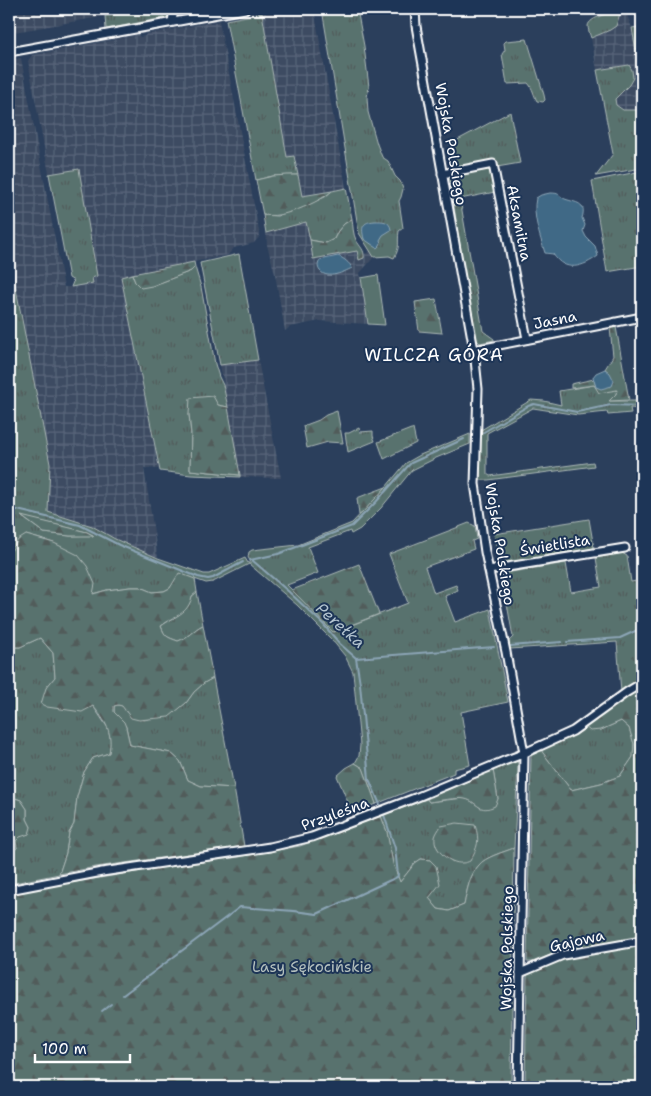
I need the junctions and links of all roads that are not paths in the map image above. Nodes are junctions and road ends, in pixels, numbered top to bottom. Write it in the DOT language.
graph roads {
  1 [pos="174,9"];
  2 [pos="245,9"];
  3 [pos="415,9"];
  4 [pos="172,22"];
  5 [pos="9,52"];
  6 [pos="442,174"];
  7 [pos="642,317"];
  8 [pos="526,339"];
  9 [pos="474,350"];
  10 [pos="625,548"];
  11 [pos="489,570"];
  12 [pos="642,683"];
  13 [pos="524,754"];
  14 [pos="9,890"];
  15 [pos="642,941"];
  16 [pos="520,973"];
  17 [pos="518,1087"];
  1 -- 4 [label="street"];
  2 -- 4 [label="street"];
  3 -- 6 [label="street, Wojska Polskiego"];
  4 -- 5 [label="street"];
  6 -- 8 [label="street, Aksamitna"];
  6 -- 9 [label="street, Wojska Polskiego"];
  7 -- 8 [label="street, Jasna"];
  8 -- 9 [label="street, Jasna"];
  9 -- 11 [label="street, Wojska Polskiego"];
  10 -- 11 [label="street, Świetlista"];
  11 -- 13 [label="street, Wojska Polskiego"];
  12 -- 13 [label="street, Przyleśna"];
  13 -- 14 [label="street, Przyleśna"];
  13 -- 16 [label="street, Wojska Polskiego"];
  15 -- 16 [label="street, Gajowa"];
  16 -- 17 [label="street, Wojska Polskiego"];
}
